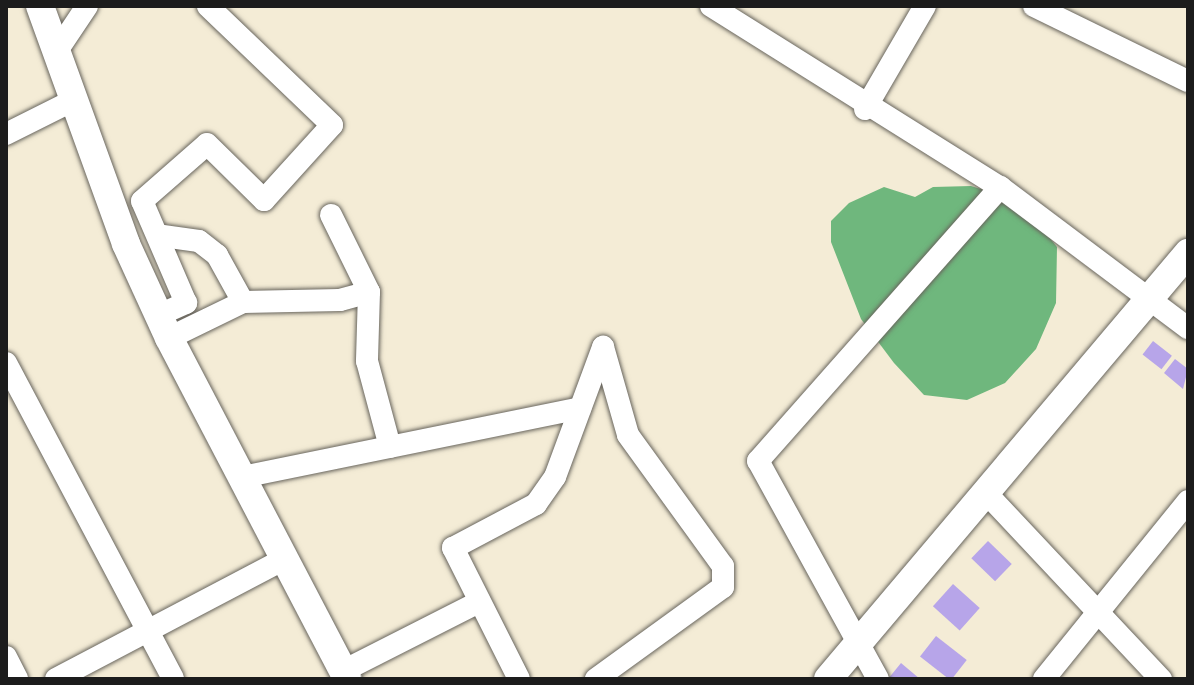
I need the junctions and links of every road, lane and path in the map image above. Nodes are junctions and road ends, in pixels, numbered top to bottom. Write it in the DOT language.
graph roads {
  1 [pos="40,6"];
  2 [pos="87,6"];
  3 [pos="208,6"];
  4 [pos="711,6"];
  5 [pos="925,6"];
  6 [pos="1034,6"];
  7 [pos="57,51"];
  8 [pos="1188,81"];
  9 [pos="74,100"];
  10 [pos="865,109"];
  11 [pos="6,134"];
  12 [pos="1000,187"];
  13 [pos="331,215"];
  14 [pos="163,236"];
  15 [pos="1188,253"];
  16 [pos="369,292"];
  17 [pos="1148,301"];
  18 [pos="243,302"];
  19 [pos="164,326"];
  20 [pos="1188,328"];
  21 [pos="6,363"];
  22 [pos="580,408"];
  23 [pos="390,447"];
  24 [pos="242,477"];
  25 [pos="988,495"];
  26 [pos="1188,501"];
  27 [pos="285,559"];
  28 [pos="479,602"];
  29 [pos="1099,608"];
  30 [pos="147,633"];
  31 [pos="862,644"];
  32 [pos="6,657"];
  33 [pos="345,675"];
  34 [pos="17,679"];
  35 [pos="56,679"];
  36 [pos="173,679"];
  37 [pos="519,679"];
  38 [pos="596,679"];
  39 [pos="828,679"];
  40 [pos="878,679"];
  41 [pos="1044,679"];
  42 [pos="1161,679"];
  1 -- 7 [label="street"];
  2 -- 7 [label="street"];
  3 -- 14 [label="street"];
  4 -- 10 [label="street"];
  5 -- 10 [label="street"];
  6 -- 8 [label="street"];
  7 -- 9 [label="street"];
  9 -- 11 [label="street"];
  9 -- 19 [label="street"];
  10 -- 12 [label="street"];
  12 -- 17 [label="street"];
  12 -- 31 [label="street"];
  13 -- 16 [label="street"];
  14 -- 18 [label="street"];
  14 -- 19 [label="street"];
  15 -- 17 [label="street"];
  16 -- 18 [label="street"];
  16 -- 23 [label="street"];
  17 -- 20 [label="street"];
  17 -- 25 [label="street"];
  18 -- 19 [label="street"];
  19 -- 24 [label="street"];
  21 -- 30 [label="street"];
  22 -- 23 [label="street"];
  22 -- 28 [label="street"];
  22 -- 38 [label="street"];
  23 -- 24 [label="street"];
  24 -- 27 [label="street"];
  25 -- 29 [label="street"];
  25 -- 31 [label="street"];
  26 -- 29 [label="street"];
  27 -- 30 [label="street"];
  27 -- 33 [label="street"];
  28 -- 33 [label="street"];
  28 -- 37 [label="street"];
  29 -- 41 [label="street"];
  29 -- 42 [label="street"];
  30 -- 35 [label="street"];
  30 -- 36 [label="street"];
  31 -- 39 [label="street"];
  31 -- 40 [label="street"];
  32 -- 34 [label="street"];
}
